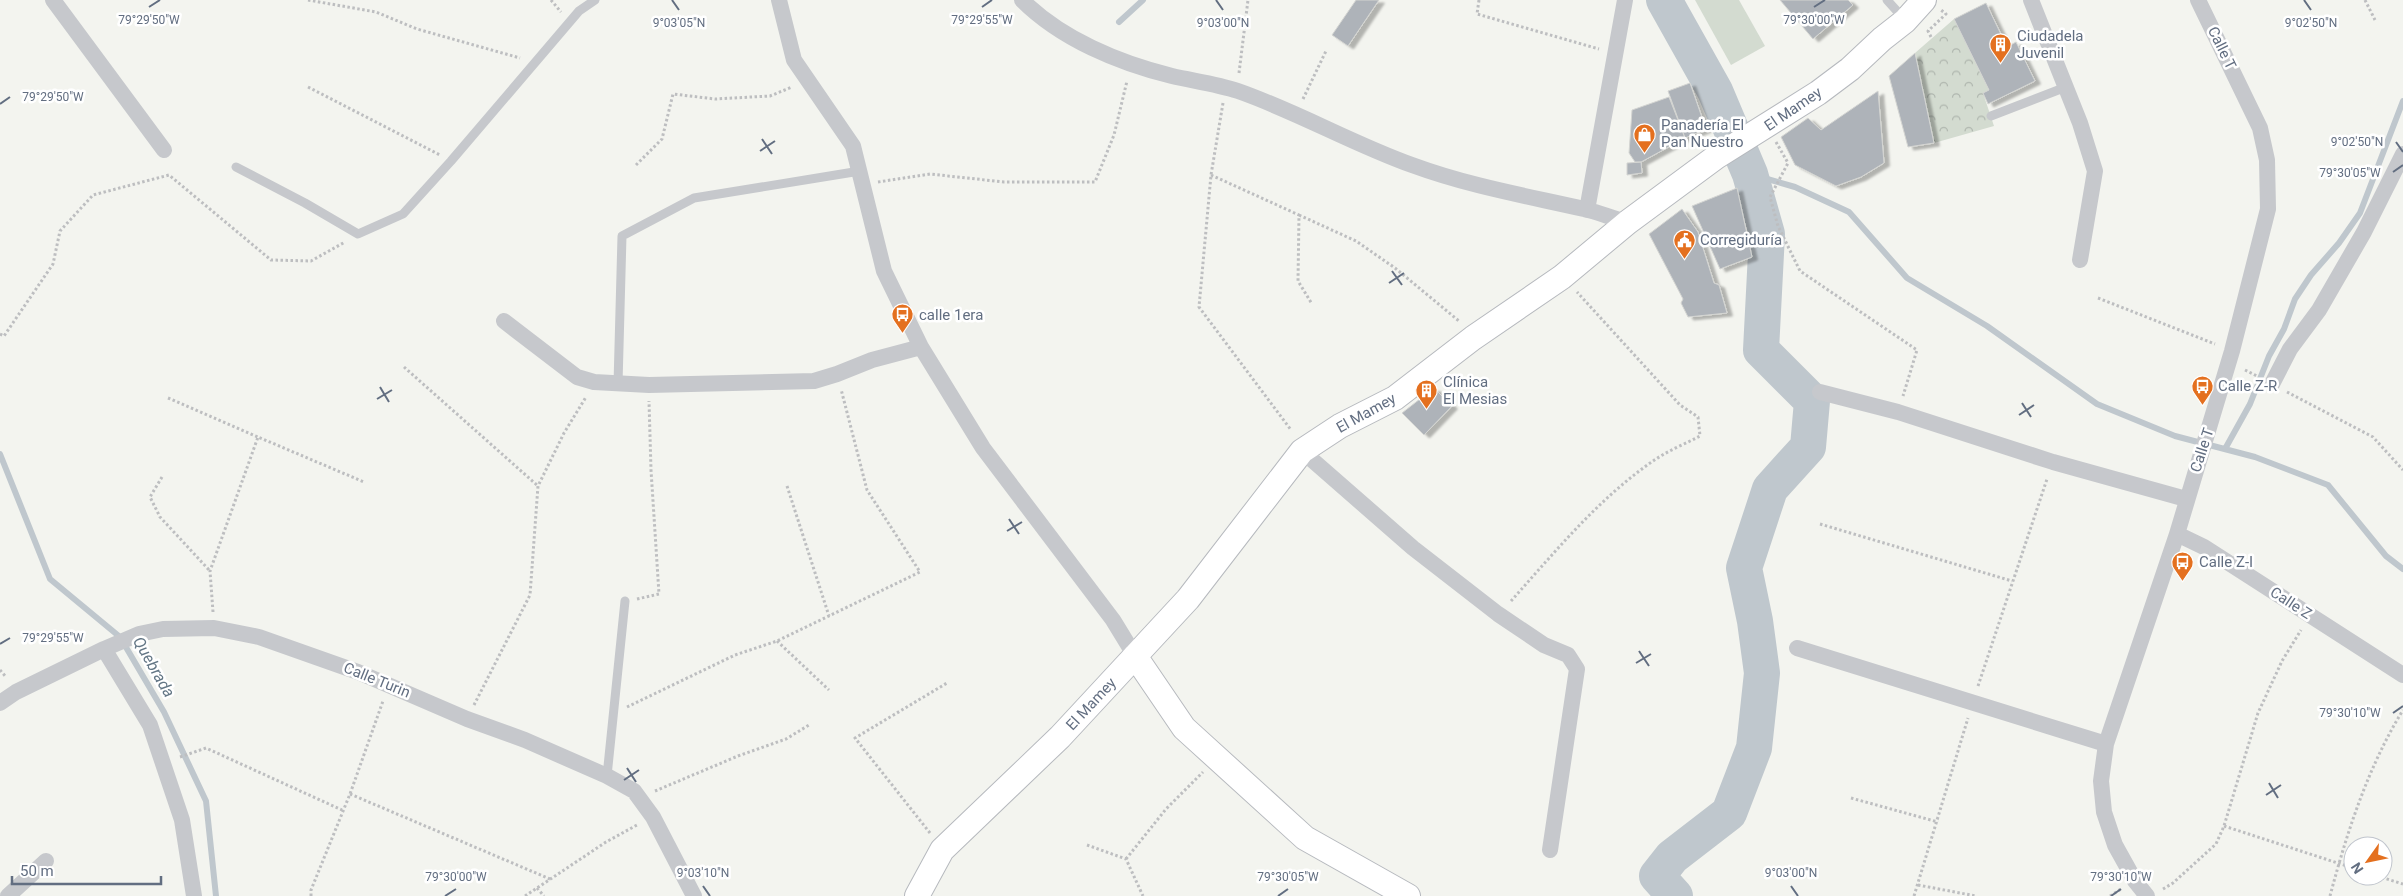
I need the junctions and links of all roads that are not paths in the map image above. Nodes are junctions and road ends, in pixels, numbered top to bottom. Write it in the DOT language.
graph roads {
  1 [pos="53,0"];
  2 [pos="595,0"];
  3 [pos="779,0"];
  4 [pos="1022,0"];
  5 [pos="1624,0"];
  6 [pos="1886,0"];
  7 [pos="1924,0"];
  8 [pos="2031,0"];
  9 [pos="2198,0"];
  10 [pos="1905,21"];
  11 [pos="2066,87"];
  12 [pos="1991,116"];
  13 [pos="164,150"];
  14 [pos="2403,154"];
  15 [pos="236,167"];
  16 [pos="862,178"];
  17 [pos="1587,210"];
  18 [pos="1628,222"];
  19 [pos="2080,260"];
  20 [pos="504,321"];
  21 [pos="921,347"];
  22 [pos="2268,382"];
  23 [pos="618,384"];
  24 [pos="1820,392"];
  25 [pos="1302,451"];
  26 [pos="2186,499"];
  27 [pos="2177,534"];
  28 [pos="626,601"];
  29 [pos="109,646"];
  30 [pos="1797,648"];
  31 [pos="1135,656"];
  32 [pos="2403,675"];
  33 [pos="0,703"];
  34 [pos="2106,744"];
  35 [pos="607,776"];
  36 [pos="1550,850"];
  37 [pos="46,861"];
  38 [pos="2153,894"];
  39 [pos="8,896"];
  40 [pos="194,896"];
  41 [pos="694,896"];
  42 [pos="917,896"];
  43 [pos="1408,896"];
  1 -- 13 [label="street"];
  2 -- 15 [label="lane"];
  3 -- 16 [label="street"];
  4 -- 17 [label="street"];
  5 -- 17 [label="street"];
  6 -- 10 [label="lane"];
  7 -- 10 [label="street, El Mamey"];
  8 -- 11 [label="street"];
  9 -- 26 [label="street, Calle T"];
  10 -- 18 [label="street, El Mamey"];
  11 -- 12 [label="lane"];
  11 -- 19 [label="street"];
  14 -- 22 [label="street"];
  16 -- 21 [label="street"];
  16 -- 23 [label="lane"];
  17 -- 18 [label="street"];
  18 -- 25 [label="street, El Mamey"];
  20 -- 23 [label="street"];
  21 -- 23 [label="street"];
  21 -- 31 [label="street"];
  24 -- 26 [label="street"];
  25 -- 31 [label="street, El Mamey"];
  25 -- 36 [label="street"];
  26 -- 27 [label="street, Calle T"];
  27 -- 32 [label="street, Calle Z"];
  27 -- 34 [label="street, Calle T"];
  28 -- 35 [label="lane"];
  29 -- 33 [label="street, Calle Turin"];
  29 -- 35 [label="street, Calle Turin"];
  29 -- 40 [label="street"];
  30 -- 34 [label="street"];
  31 -- 42 [label="street, El Mamey"];
  31 -- 43 [label="street"];
  34 -- 38 [label="street, Calle T"];
  35 -- 41 [label="street, Calle Turin"];
  37 -- 39 [label="street"];
}
